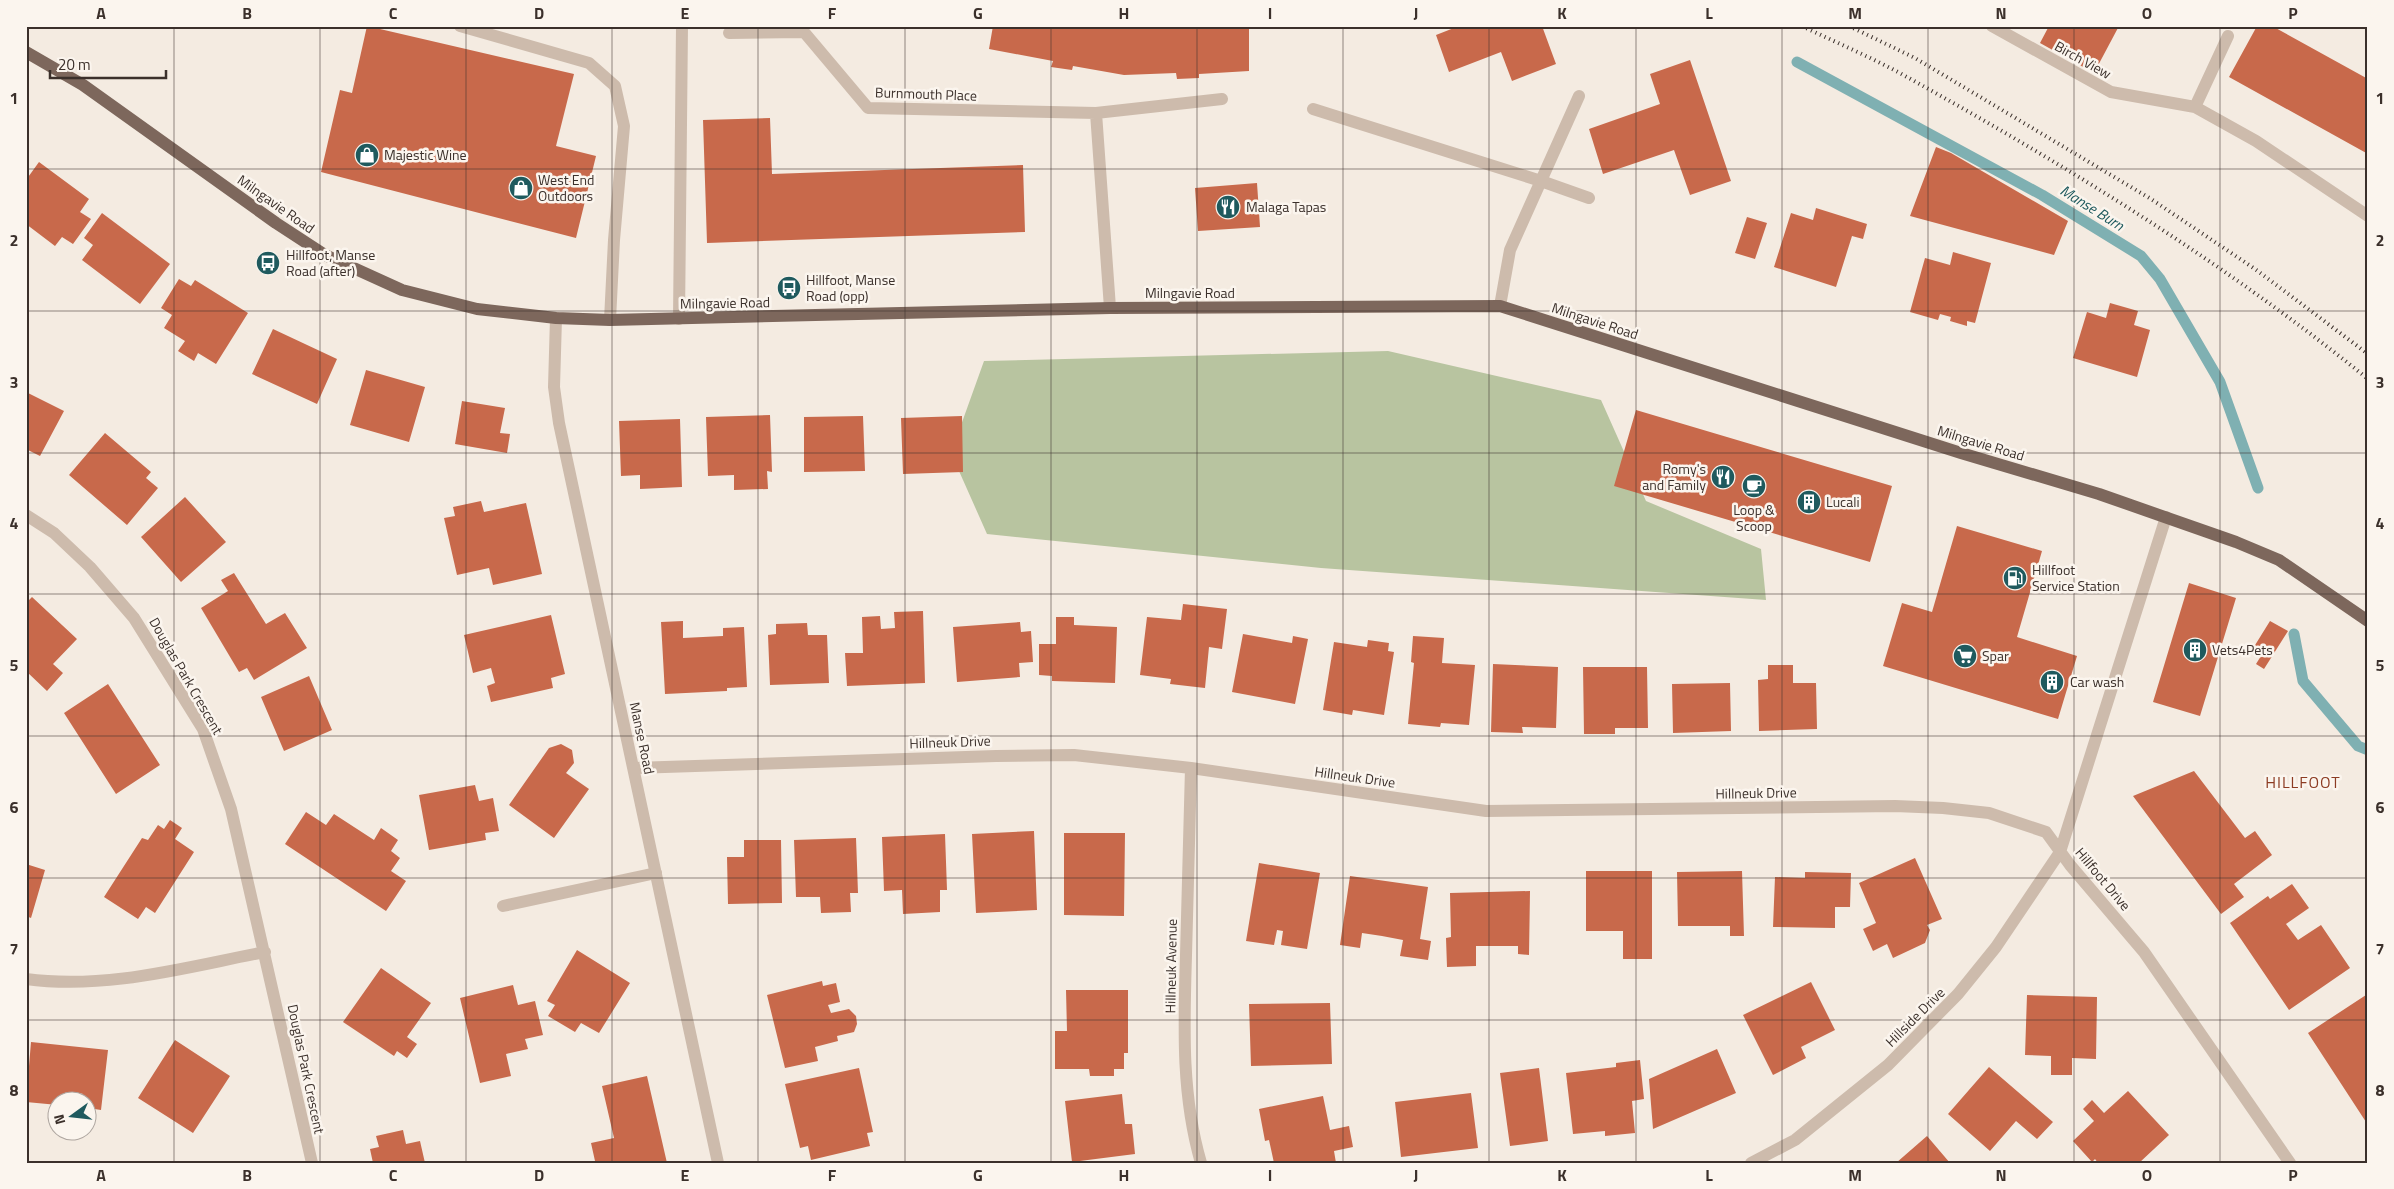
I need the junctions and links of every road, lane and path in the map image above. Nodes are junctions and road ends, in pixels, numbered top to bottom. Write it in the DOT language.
graph roads {
  1 [pos="460,26"];
  2 [pos="682,26"];
  3 [pos="1992,26"];
  4 [pos="729,33"];
  5 [pos="2228,36"];
  6 [pos="26,52"];
  7 [pos="1578,96"];
  8 [pos="1222,100"];
  9 [pos="2195,107"];
  10 [pos="1313,108"];
  11 [pos="1096,113"];
  12 [pos="1541,181"];
  13 [pos="1588,198"];
  14 [pos="2368,216"];
  15 [pos="1500,306"];
  16 [pos="1110,308"];
  17 [pos="556,318"];
  18 [pos="679,319"];
  19 [pos="610,320"];
  20 [pos="26,515"];
  21 [pos="2166,517"];
  22 [pos="2368,621"];
  23 [pos="634,768"];
  24 [pos="1191,768"];
  25 [pos="2060,852"];
  26 [pos="656,873"];
  27 [pos="503,906"];
  28 [pos="265,952"];
  29 [pos="26,979"];
  30 [pos="312,1163"];
  31 [pos="718,1163"];
  32 [pos="1201,1163"];
  33 [pos="1751,1163"];
  34 [pos="2290,1163"];
  1 -- 19 [label="street"];
  2 -- 18 [label="street"];
  3 -- 9 [label="street, Birch View"];
  4 -- 11 [label="street, Burnmouth Place"];
  5 -- 9 [label="street"];
  6 -- 17 [label="main road, Milngavie Road"];
  7 -- 12 [label="street"];
  8 -- 11 [label="street, Burnmouth Place"];
  9 -- 14 [label="street, Birch View"];
  10 -- 12 [label="street"];
  11 -- 16 [label="street"];
  12 -- 13 [label="street"];
  12 -- 15 [label="street"];
  15 -- 16 [label="main road, Milngavie Road"];
  15 -- 21 [label="main road, Milngavie Road"];
  16 -- 18 [label="main road, Milngavie Road"];
  17 -- 19 [label="main road, Milngavie Road"];
  17 -- 23 [label="street, Manse Road"];
  18 -- 19 [label="main road, Milngavie Road"];
  20 -- 28 [label="street, Douglas Park Crescent"];
  21 -- 22 [label="main road, Milngavie Road"];
  21 -- 25 [label="street, Hillfoot Drive"];
  23 -- 24 [label="street, Hillneuk Drive"];
  23 -- 26 [label="street, Manse Road"];
  24 -- 25 [label="street, Hillneuk Drive"];
  24 -- 32 [label="street, Hillneuk Avenue"];
  25 -- 33 [label="street, Hillside Drive"];
  25 -- 34 [label="street, Hillfoot Drive"];
  26 -- 27 [label="street"];
  26 -- 31 [label="street, Manse Road"];
  28 -- 29 [label="street"];
  28 -- 30 [label="street, Douglas Park Crescent"];
}
